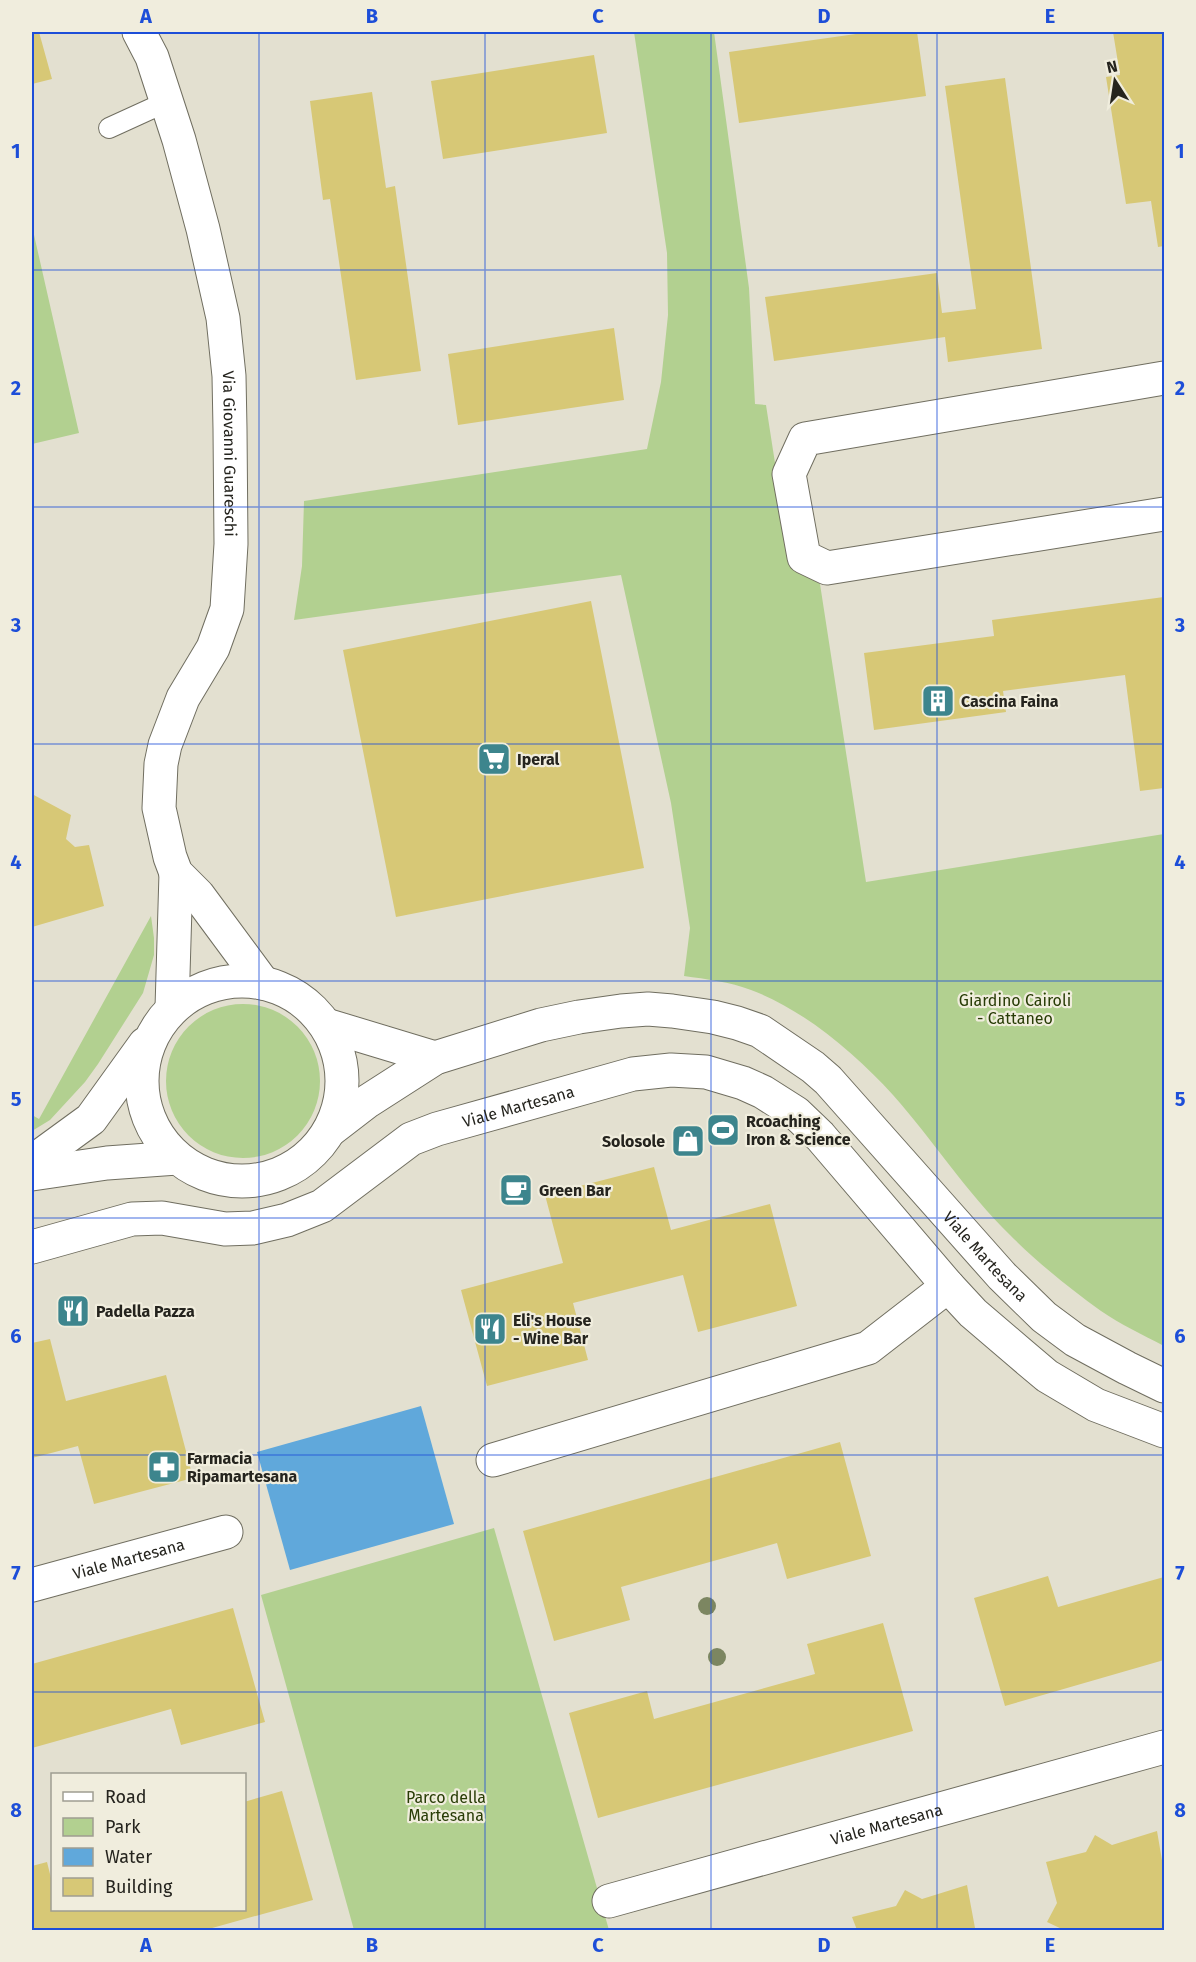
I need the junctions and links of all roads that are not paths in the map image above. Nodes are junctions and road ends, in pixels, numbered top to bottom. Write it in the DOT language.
graph roads {
  1 [pos="139,32"];
  2 [pos="166,102"];
  3 [pos="109,128"];
  4 [pos="1164,378"];
  5 [pos="1164,514"];
  6 [pos="176,873"];
  7 [pos="263,982"];
  8 [pos="172,1008"];
  9 [pos="326,1025"];
  10 [pos="151,1036"];
  11 [pos="435,1058"];
  12 [pos="329,1131"];
  13 [pos="177,1158"];
  14 [pos="32,1162"];
  15 [pos="32,1174"];
  16 [pos="32,1247"];
  17 [pos="948,1286"];
  18 [pos="1164,1386"];
  19 [pos="1164,1431"];
  20 [pos="493,1460"];
  21 [pos="226,1532"];
  22 [pos="32,1585"];
  23 [pos="1164,1747"];
  24 [pos="609,1900"];
  1 -- 2 [label="street, Via Giovanni Guareschi"];
  2 -- 3 [label="lane"];
  2 -- 6 [label="street, Via Giovanni Guareschi"];
  4 -- 5 [label="street"];
  6 -- 7 [label="street, Via Giovanni Guareschi"];
  6 -- 8 [label="street, Via Giovanni Guareschi"];
  7 -- 8 [label="street, Viale Martesana"];
  7 -- 9 [label="street, Viale Martesana"];
  8 -- 10 [label="street, Viale Martesana"];
  9 -- 11 [label="street, Viale Martesana"];
  9 -- 12 [label="street, Viale Martesana"];
  10 -- 13 [label="street, Viale Martesana"];
  10 -- 14 [label="street, Viale Martesana"];
  11 -- 12 [label="street, Viale Martesana"];
  11 -- 18 [label="street, Viale Martesana"];
  12 -- 13 [label="street, Viale Martesana"];
  13 -- 15 [label="street"];
  16 -- 17 [label="street, Viale Martesana"];
  17 -- 19 [label="street, Viale Martesana"];
  17 -- 20 [label="street"];
  21 -- 22 [label="street, Viale Martesana"];
  23 -- 24 [label="street, Viale Martesana"];
}
